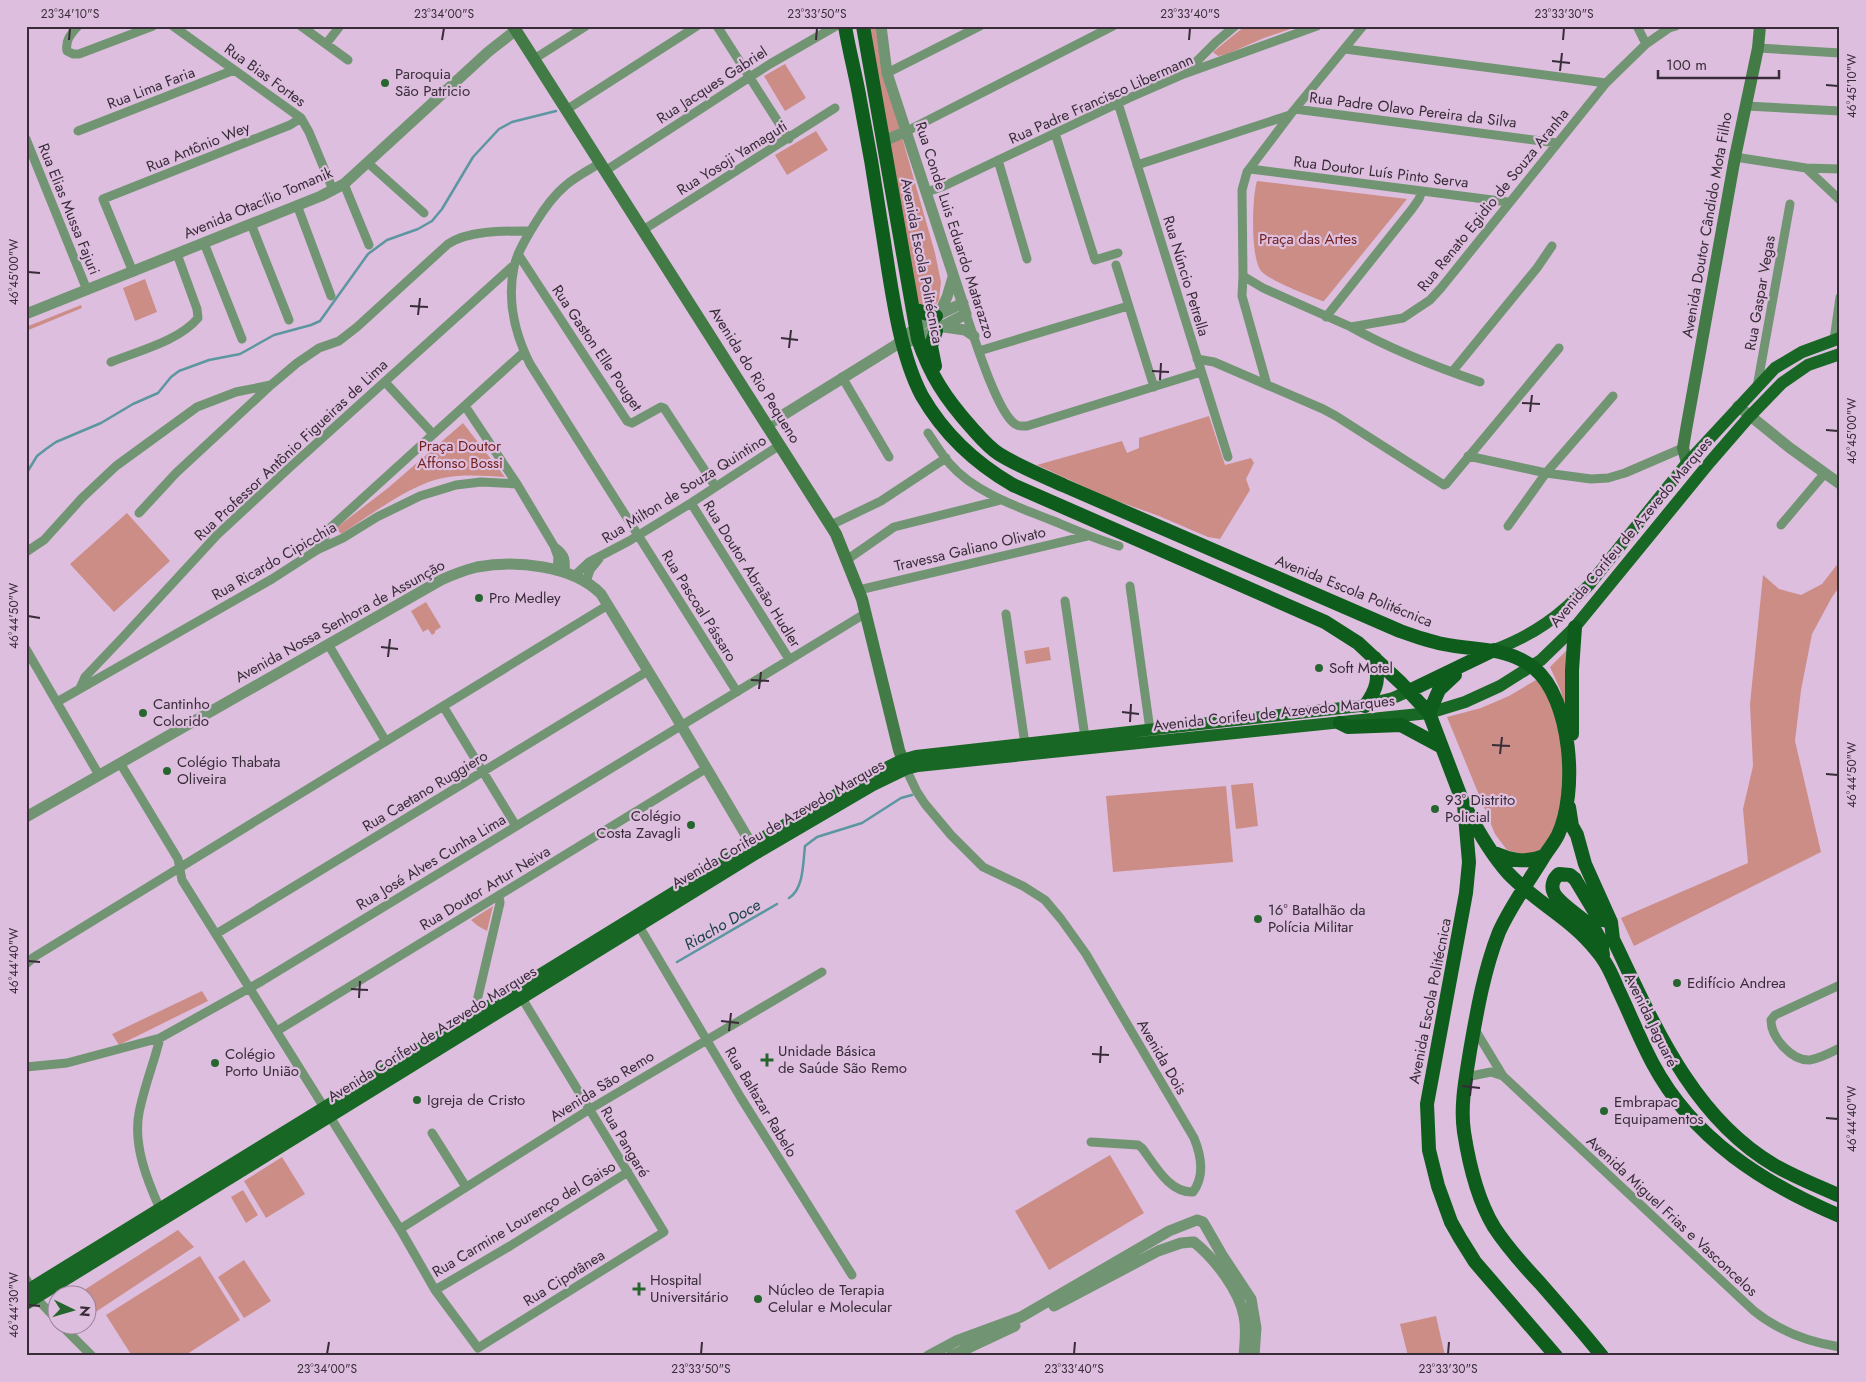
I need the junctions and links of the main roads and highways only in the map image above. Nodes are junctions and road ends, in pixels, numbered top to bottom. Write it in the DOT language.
graph roads {
  1 [pos="845,26"];
  2 [pos="863,26"];
  3 [pos="1760,26"];
  4 [pos="514,28"];
  5 [pos="864,122"];
  6 [pos="884,141"];
  7 [pos="913,308"];
  8 [pos="1837,339"];
  9 [pos="1840,354"];
  10 [pos="942,391"];
  11 [pos="1686,430"];
  12 [pos="1697,453"];
  13 [pos="1687,463"];
  14 [pos="1702,473"];
  15 [pos="1575,627"];
  16 [pos="1494,650"];
  17 [pos="1375,658"];
  18 [pos="1465,665"];
  19 [pos="1532,667"];
  20 [pos="1409,691"];
  21 [pos="1365,706"];
  22 [pos="1429,712"];
  23 [pos="1340,723"];
  24 [pos="1442,747"];
  25 [pos="904,765"];
  26 [pos="1568,803"];
  27 [pos="1464,805"];
  28 [pos="1489,850"];
  29 [pos="1544,856"];
  30 [pos="1525,888"];
  31 [pos="1610,922"];
  32 [pos="1604,960"];
  33 [pos="326,1112"];
  34 [pos="1840,1196"];
  35 [pos="160,1209"];
  36 [pos="1840,1216"];
  37 [pos="116,1248"];
  38 [pos="29,1292"];
  39 [pos="1556,1356"];
  40 [pos="1602,1356"];
  1 -- 5 [label="highway, Avenida Escola Politécnica"];
  2 -- 6 [label="highway, Avenida Escola Politécnica"];
  3 -- 11 [label="main road, Avenida Doutor Cândido Mota Filho"];
  4 -- 25 [label="main road, Avenida do Rio Pequeno"];
  5 -- 6 [label="highway"];
  5 -- 17 [label="highway, Avenida Escola Politécnica"];
  6 -- 7 [label="highway, Avenida Escola Politécnica"];
  7 -- 10 [label="highway, Avenida Escola Politécnica"];
  7 -- 10 [label="highway"];
  8 -- 12 [label="main road, Avenida Corifeu de Azevedo Marques"];
  9 -- 14 [label="main road, Avenida Corifeu de Azevedo Marques"];
  10 -- 16 [label="highway, Avenida Escola Politécnica"];
  11 -- 12 [label="main road"];
  11 -- 13 [label="main road, Avenida Doutor Cândido Mota Filho"];
  12 -- 13 [label="main road, Avenida Corifeu de Azevedo Marques"];
  12 -- 14 [label="main road"];
  13 -- 16 [label="main road, Avenida Corifeu de Azevedo Marques"];
  14 -- 15 [label="main road, Avenida Corifeu de Azevedo Marques"];
  15 -- 19 [label="main road, Avenida Corifeu de Azevedo Marques"];
  15 -- 26 [label="highway"];
  16 -- 18 [label="highway, Avenida Corifeu de Azevedo Marques"];
  16 -- 19 [label="highway, Avenida Escola Politécnica"];
  17 -- 20 [label="highway, Avenida Escola Politécnica"];
  17 -- 21 [label="highway"];
  18 -- 20 [label="highway, Avenida Corifeu de Azevedo Marques"];
  18 -- 22 [label="highway"];
  19 -- 22 [label="main road, Avenida Corifeu de Azevedo Marques"];
  19 -- 26 [label="highway, Avenida Escola Politécnica"];
  20 -- 21 [label="main road, Avenida Corifeu de Azevedo Marques"];
  20 -- 22 [label="highway, Avenida Escola Politécnica"];
  21 -- 25 [label="main road, Avenida Corifeu de Azevedo Marques"];
  22 -- 23 [label="main road, Avenida Corifeu de Azevedo Marques"];
  22 -- 24 [label="highway, Avenida Escola Politécnica"];
  23 -- 24 [label="highway"];
  23 -- 25 [label="main road, Avenida Corifeu de Azevedo Marques"];
  24 -- 27 [label="highway, Avenida Escola Politécnica"];
  25 -- 33 [label="main road, Avenida Corifeu de Azevedo Marques"];
  26 -- 29 [label="highway, Avenida Escola Politécnica"];
  26 -- 31 [label="highway, Avenida Jaguaré"];
  27 -- 28 [label="highway, Avenida Jaguaré"];
  27 -- 39 [label="highway, Avenida Escola Politécnica"];
  28 -- 29 [label="highway"];
  28 -- 30 [label="highway, Avenida Jaguaré"];
  29 -- 30 [label="highway, Avenida Escola Politécnica"];
  30 -- 32 [label="highway, Avenida Jaguaré"];
  30 -- 40 [label="highway, Avenida Escola Politécnica"];
  31 -- 32 [label="highway"];
  31 -- 34 [label="highway, Avenida Jaguaré"];
  32 -- 36 [label="highway, Avenida Jaguaré"];
  33 -- 35 [label="main road, Avenida Corifeu de Azevedo Marques"];
  33 -- 37 [label="main road, Avenida Corifeu de Azevedo Marques"];
  35 -- 37 [label="main road"];
  35 -- 38 [label="main road, Avenida Corifeu de Azevedo Marques"];
  37 -- 38 [label="main road, Avenida Corifeu de Azevedo Marques"];
}
